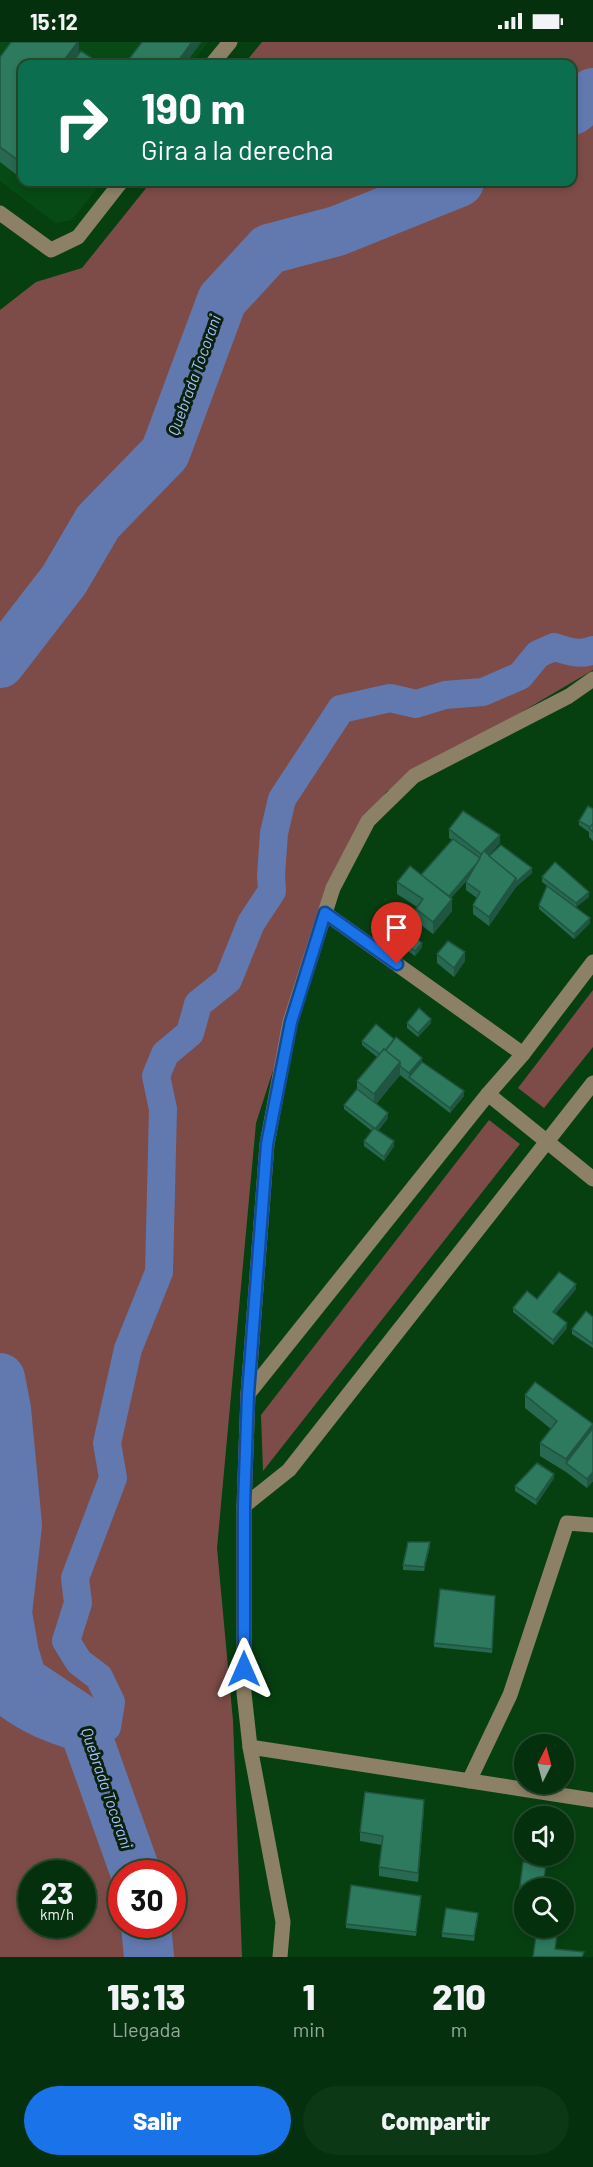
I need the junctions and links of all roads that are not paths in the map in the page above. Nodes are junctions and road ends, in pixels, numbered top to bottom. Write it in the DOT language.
graph roads {
  1 [pos="230,42"];
  2 [pos="215,60"];
  3 [pos="118,186"];
  4 [pos="0,213"];
  5 [pos="593,679"];
  6 [pos="325,913"];
  7 [pos="593,962"];
  8 [pos="523,1053"];
  9 [pos="593,1083"];
  10 [pos="488,1094"];
  11 [pos="546,1142"];
  12 [pos="593,1179"];
  13 [pos="248,1394"];
  14 [pos="244,1506"];
  15 [pos="593,1524"];
  16 [pos="250,1747"];
  17 [pos="469,1781"];
  18 [pos="593,1800"];
  19 [pos="280,1957"];
  1 -- 2 [label="street"];
  3 -- 4 [label="street"];
  5 -- 6 [label="street"];
  6 -- 8 [label="street"];
  6 -- 13 [label="street"];
  7 -- 8 [label="street"];
  8 -- 10 [label="street"];
  9 -- 11 [label="street"];
  10 -- 11 [label="street"];
  10 -- 13 [label="street"];
  11 -- 12 [label="street"];
  11 -- 14 [label="street"];
  13 -- 14 [label="street"];
  14 -- 16 [label="street"];
  15 -- 17 [label="street"];
  16 -- 17 [label="street"];
  16 -- 19 [label="street"];
  17 -- 18 [label="street"];
}
